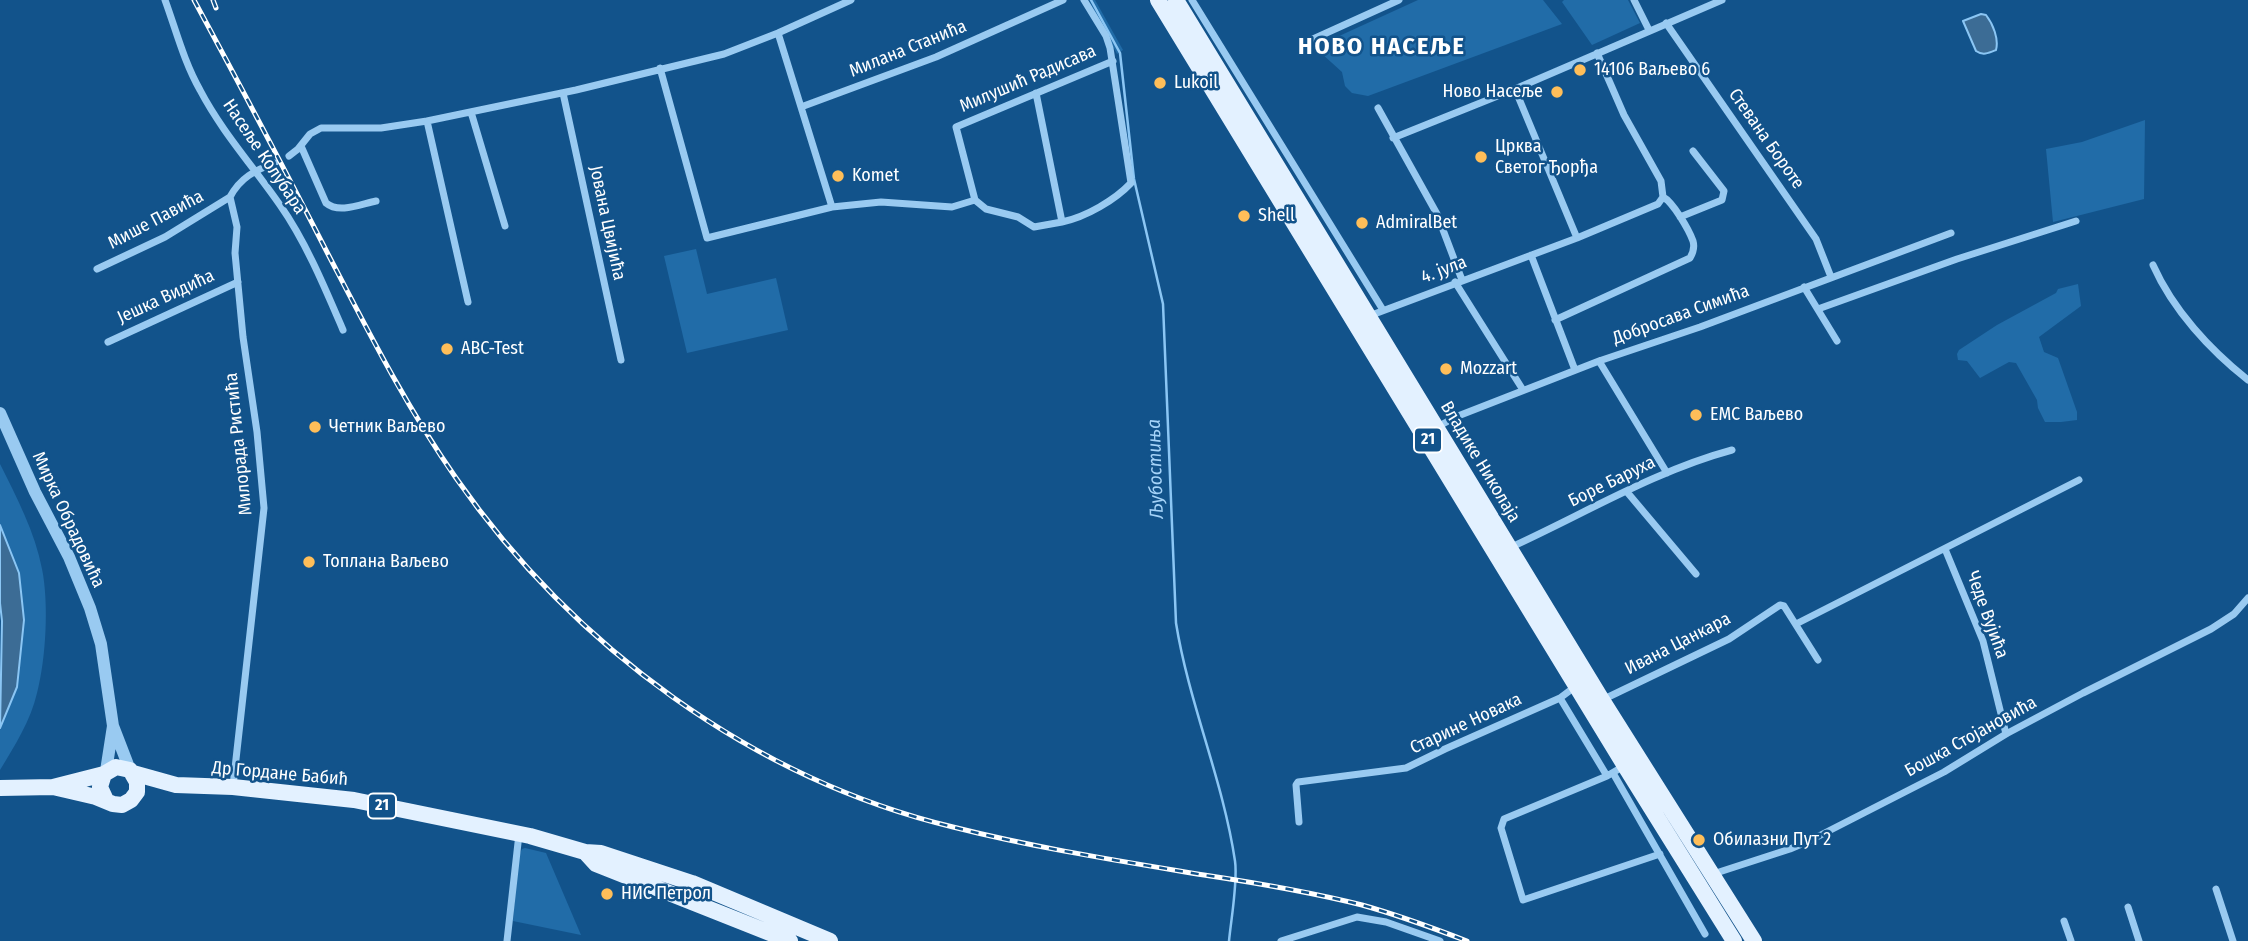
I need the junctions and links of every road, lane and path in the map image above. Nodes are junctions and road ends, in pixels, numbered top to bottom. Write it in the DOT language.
graph roads {
  1 [pos="165,0"];
  2 [pos="851,0"];
  3 [pos="1063,0"];
  4 [pos="1084,0"];
  5 [pos="1158,0"];
  6 [pos="1176,0"];
  7 [pos="1192,0"];
  8 [pos="1399,0"];
  9 [pos="1634,0"];
  10 [pos="1722,0"];
  11 [pos="1666,23"];
  12 [pos="1649,30"];
  13 [pos="778,33"];
  14 [pos="1302,44"];
  15 [pos="1597,53"];
  16 [pos="1113,61"];
  17 [pos="660,68"];
  18 [pos="1515,89"];
  19 [pos="564,93"];
  20 [pos="1036,93"];
  21 [pos="802,107"];
  22 [pos="1378,108"];
  23 [pos="471,112"];
  24 [pos="427,121"];
  25 [pos="1393,138"];
  26 [pos="300,146"];
  27 [pos="1693,151"];
  28 [pos="289,156"];
  29 [pos="275,163"];
  30 [pos="253,171"];
  31 [pos="230,197"];
  32 [pos="1663,197"];
  33 [pos="975,200"];
  34 [pos="376,201"];
  35 [pos="832,207"];
  36 [pos="1680,218"];
  37 [pos="2076,221"];
  38 [pos="1062,222"];
  39 [pos="505,226"];
  40 [pos="1951,233"];
  41 [pos="1577,238"];
  42 [pos="1531,254"];
  43 [pos="2153,265"];
  44 [pos="97,269"];
  45 [pos="1832,278"];
  46 [pos="1458,281"];
  47 [pos="238,282"];
  48 [pos="1804,287"];
  49 [pos="468,302"];
  50 [pos="1818,309"];
  51 [pos="1376,313"];
  52 [pos="1555,320"];
  53 [pos="343,330"];
  54 [pos="1837,341"];
  55 [pos="108,342"];
  56 [pos="621,360"];
  57 [pos="1599,361"];
  58 [pos="1575,370"];
  59 [pos="2248,380"];
  60 [pos="1523,390"];
  61 [pos="0,413"];
  62 [pos="1430,430"];
  63 [pos="1732,450"];
  64 [pos="1667,473"];
  65 [pos="2079,481"];
  66 [pos="1627,492"];
  67 [pos="1509,548"];
  68 [pos="1945,549"];
  69 [pos="1696,574"];
  70 [pos="2248,598"];
  71 [pos="1796,624"];
  72 [pos="1818,660"];
  73 [pos="1577,685"];
  74 [pos="1560,698"];
  75 [pos="1602,700"];
  76 [pos="113,726"];
  77 [pos="2006,734"];
  78 [pos="1615,771"];
  79 [pos="105,772"];
  80 [pos="132,772"];
  81 [pos="176,785"];
  82 [pos="233,787"];
  83 [pos="0,788"];
  84 [pos="45,788"];
  85 [pos="134,797"];
  86 [pos="106,800"];
  87 [pos="1299,822"];
  88 [pos="519,834"];
  89 [pos="585,852"];
  90 [pos="1660,854"];
  91 [pos="1700,876"];
  92 [pos="1676,881"];
  93 [pos="2216,889"];
  94 [pos="2128,907"];
  95 [pos="2064,921"];
  96 [pos="1705,934"];
  97 [pos="507,941"];
  98 [pos="790,941"];
  99 [pos="830,941"];
  100 [pos="1281,941"];
  101 [pos="1440,941"];
  102 [pos="1734,941"];
  103 [pos="1754,941"];
  104 [pos="2070,941"];
  105 [pos="2139,941"];
  106 [pos="2233,941"];
  1 -- 30 [label="street, Насеље Колубара"];
  2 -- 13 [label="street"];
  3 -- 21 [label="street, Милана Станића"];
  4 -- 16 [label="street, Милушић Радисава"];
  5 -- 62 [label="main road, Владике Николаја / 21"];
  6 -- 51 [label="main road, Владике Николаја / 21"];
  7 -- 51 [label="street"];
  8 -- 14 [label="street"];
  9 -- 12 [label="street"];
  10 -- 11 [label="street"];
  11 -- 12 [label="street"];
  11 -- 45 [label="street, Стевана Бороте"];
  12 -- 15 [label="street"];
  13 -- 17 [label="street"];
  13 -- 21 [label="street"];
  15 -- 18 [label="street"];
  15 -- 32 [label="street"];
  16 -- 20 [label="street, Милушић Радисава"];
  16 -- 38 [label="street, Милушић Радисава"];
  17 -- 19 [label="street"];
  17 -- 35 [label="street"];
  18 -- 25 [label="street"];
  18 -- 41 [label="street"];
  19 -- 23 [label="street"];
  19 -- 56 [label="street, Јована Цвијића"];
  20 -- 33 [label="street, Милушић Радисава"];
  20 -- 38 [label="street"];
  21 -- 35 [label="street"];
  22 -- 25 [label="street"];
  23 -- 24 [label="street"];
  23 -- 39 [label="street"];
  24 -- 26 [label="street"];
  24 -- 49 [label="street"];
  25 -- 46 [label="street"];
  26 -- 28 [label="street"];
  26 -- 34 [label="street"];
  27 -- 36 [label="street"];
  29 -- 30 [label="street"];
  30 -- 31 [label="street"];
  30 -- 53 [label="street, Насеље Колубара"];
  31 -- 44 [label="street, Мише Павића"];
  31 -- 47 [label="street, Милорада Ристића"];
  32 -- 36 [label="street"];
  32 -- 41 [label="street, 4. јула"];
  33 -- 35 [label="street"];
  33 -- 38 [label="street"];
  36 -- 52 [label="street"];
  37 -- 50 [label="street"];
  40 -- 45 [label="street, Добросава Симића"];
  41 -- 42 [label="street, 4. јула"];
  42 -- 46 [label="street, 4. јула"];
  42 -- 52 [label="street"];
  43 -- 59 [label="street"];
  45 -- 48 [label="street, Добросава Симића"];
  46 -- 51 [label="street, 4. јула"];
  46 -- 60 [label="street"];
  47 -- 55 [label="street, Јешка Видића"];
  47 -- 82 [label="street, Милорада Ристића"];
  48 -- 50 [label="street"];
  48 -- 57 [label="street, Добросава Симића"];
  50 -- 54 [label="street"];
  51 -- 62 [label="main road, Владике Николаја / 21"];
  52 -- 58 [label="street"];
  57 -- 58 [label="street, Добросава Симића"];
  57 -- 64 [label="street"];
  58 -- 60 [label="street, Добросава Симића"];
  60 -- 62 [label="street, Добросава Симића"];
  61 -- 76 [label="street, Мирка Обрадовића"];
  62 -- 67 [label="main road, Владике Николаја / 21"];
  62 -- 73 [label="main road, Владике Николаја / 21"];
  63 -- 64 [label="street, Боре Баруха"];
  64 -- 66 [label="street, Боре Баруха"];
  65 -- 68 [label="street"];
  66 -- 67 [label="street, Боре Баруха"];
  66 -- 69 [label="street"];
  67 -- 75 [label="main road, Владике Николаја / 21"];
  68 -- 71 [label="street"];
  68 -- 77 [label="street, Чеде Вујића"];
  70 -- 77 [label="street, Бошка Стојановића"];
  71 -- 72 [label="street, Ивана Цанкара"];
  71 -- 75 [label="street, Ивана Цанкара"];
  73 -- 74 [label="street, Старине Новака"];
  73 -- 78 [label="main road, Владике Николаја / 21"];
  74 -- 78 [label="street"];
  74 -- 87 [label="street, Старине Новака"];
  75 -- 91 [label="main road, Владике Николаја / 21"];
  76 -- 79 [label="street, Мирка Обрадовића"];
  76 -- 80 [label="street, Мирка Обрадовића"];
  77 -- 91 [label="street, Бошка Стојановића"];
  78 -- 90 [label="street"];
  78 -- 90 [label="street"];
  78 -- 91 [label="main road, Владике Николаја / 21"];
  79 -- 80 [label="main road, 21"];
  79 -- 84 [label="main road, 21"];
  79 -- 86 [label="main road"];
  80 -- 81 [label="main road, Др Гордане Бабић / 21"];
  80 -- 85 [label="main road"];
  81 -- 82 [label="main road, Др Гордане Бабић / 21"];
  81 -- 85 [label="main road, Др Гордане Бабић / 21"];
  82 -- 88 [label="main road, Др Гордане Бабић / 21"];
  83 -- 84 [label="main road, 21"];
  84 -- 86 [label="main road, 21"];
  85 -- 86 [label="main road, 21"];
  88 -- 89 [label="main road, Др Гордане Бабић / 21"];
  88 -- 97 [label="street"];
  89 -- 98 [label="main road, Др Гордане Бабић / 21"];
  89 -- 99 [label="main road, Др Гордане Бабић / 21"];
  90 -- 92 [label="street"];
  91 -- 92 [label="street, Бошка Стојановића"];
  91 -- 102 [label="main road, Владике Николаја / 21"];
  91 -- 103 [label="main road, Владике Николаја / 21"];
  92 -- 96 [label="street"];
  93 -- 106 [label="street"];
  94 -- 105 [label="street"];
  95 -- 104 [label="street"];
  100 -- 101 [label="street"];
}
